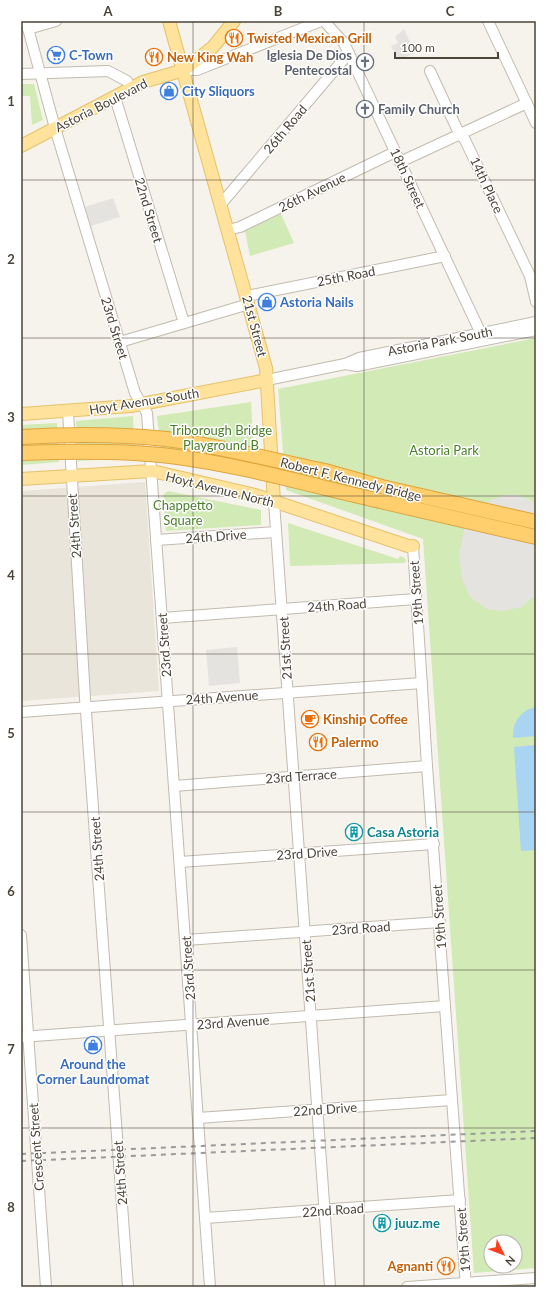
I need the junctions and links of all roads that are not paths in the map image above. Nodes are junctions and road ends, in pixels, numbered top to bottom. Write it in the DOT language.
graph roads {
  1 [pos="56,21"];
  2 [pos="169,21"];
  3 [pos="234,21"];
  4 [pos="323,21"];
  5 [pos="488,21"];
  6 [pos="27,25"];
  7 [pos="349,53"];
  8 [pos="184,70"];
  9 [pos="430,71"];
  10 [pos="40,73"];
  11 [pos="21,74"];
  12 [pos="131,88"];
  13 [pos="115,97"];
  14 [pos="527,103"];
  15 [pos="536,123"];
  16 [pos="55,128"];
  17 [pos="461,134"];
  18 [pos="21,146"];
  19 [pos="395,152"];
  20 [pos="400,162"];
  21 [pos="221,204"];
  22 [pos="228,230"];
  23 [pos="444,256"];
  24 [pos="248,300"];
  25 [pos="536,302"];
  26 [pos="536,322"];
  27 [pos="184,323"];
  28 [pos="536,330"];
  29 [pos="483,337"];
  30 [pos="120,342"];
  31 [pos="267,380"];
  32 [pos="141,404"];
  33 [pos="68,412"];
  34 [pos="21,414"];
  35 [pos="21,437"];
  36 [pos="21,453"];
  37 [pos="152,471"];
  38 [pos="70,476"];
  39 [pos="21,479"];
  40 [pos="274,502"];
  41 [pos="536,522"];
  42 [pos="276,532"];
  43 [pos="536,537"];
  44 [pos="156,540"];
  45 [pos="413,546"];
  46 [pos="416,600"];
  47 [pos="282,609"];
  48 [pos="162,618"];
  49 [pos="422,683"];
  50 [pos="287,693"];
  51 [pos="168,701"];
  52 [pos="86,707"];
  53 [pos="21,712"];
  54 [pos="427,766"];
  55 [pos="294,777"];
  56 [pos="174,786"];
  57 [pos="434,844"];
  58 [pos="299,853"];
  59 [pos="180,862"];
  60 [pos="440,922"];
  61 [pos="305,932"];
  62 [pos="21,935"];
  63 [pos="186,940"];
  64 [pos="446,1006"];
  65 [pos="311,1016"];
  66 [pos="191,1024"];
  67 [pos="110,1031"];
  68 [pos="25,1037"];
  69 [pos="452,1100"];
  70 [pos="318,1110"];
  71 [pos="198,1118"];
  72 [pos="460,1200"];
  73 [pos="325,1210"];
  74 [pos="206,1218"];
  75 [pos="536,1278"];
  76 [pos="466,1285"];
  77 [pos="46,1287"];
  78 [pos="128,1287"];
  79 [pos="210,1287"];
  80 [pos="330,1287"];
  81 [pos="407,1287"];
  1 -- 6 [label="street"];
  2 -- 8 [label="main road, 21st Street"];
  3 -- 8 [label="main road, Astoria Boulevard"];
  4 -- 7 [label="street, 18th Street"];
  4 -- 8 [label="street"];
  5 -- 14 [label="street"];
  6 -- 10 [label="street, 23rd Street"];
  7 -- 19 [label="street, 18th Street"];
  7 -- 21 [label="street, 26th Road"];
  8 -- 12 [label="main road, Astoria Boulevard"];
  8 -- 21 [label="main road, 21st Street"];
  9 -- 17 [label="street, 14th Place"];
  10 -- 11 [label="street"];
  10 -- 12 [label="street"];
  10 -- 16 [label="street, 23rd Street"];
  12 -- 13 [label="main road, Astoria Boulevard"];
  13 -- 16 [label="main road, Astoria Boulevard"];
  13 -- 27 [label="street, 22nd Street"];
  14 -- 15 [label="street"];
  14 -- 17 [label="street"];
  16 -- 18 [label="main road, Astoria Boulevard"];
  16 -- 30 [label="street, 23rd Street"];
  17 -- 20 [label="street"];
  17 -- 25 [label="street, 14th Place"];
  19 -- 20 [label="street, 18th Street"];
  19 -- 22 [label="street, 26th Avenue"];
  20 -- 23 [label="street, 18th Street"];
  21 -- 22 [label="main road, 21st Street"];
  22 -- 24 [label="main road, 21st Street"];
  23 -- 24 [label="street, 25th Road"];
  23 -- 29 [label="street, 18th Street"];
  24 -- 27 [label="street, 25th Road"];
  24 -- 31 [label="main road, 21st Street"];
  26 -- 29 [label="street, Astoria Park South"];
  27 -- 30 [label="street, 25th Road"];
  28 -- 29 [label="street, Astoria Park South"];
  29 -- 31 [label="street, Astoria Park South"];
  30 -- 32 [label="street, 23rd Street"];
  31 -- 32 [label="main road, Hoyt Avenue South"];
  31 -- 40 [label="main road, 21st Street"];
  32 -- 33 [label="main road, Hoyt Avenue South"];
  32 -- 37 [label="street, 23rd Street"];
  33 -- 34 [label="main road, Hoyt Avenue South"];
  33 -- 38 [label="street, 24th Street"];
  35 -- 41 [label="highway, Robert F. Kennedy Bridge, bridge"];
  36 -- 43 [label="highway, Robert F. Kennedy Bridge, bridge"];
  37 -- 38 [label="main road, Hoyt Avenue North"];
  37 -- 40 [label="main road, Hoyt Avenue North"];
  37 -- 44 [label="street, 23rd Street"];
  38 -- 39 [label="main road, Hoyt Avenue North"];
  38 -- 52 [label="street, 24th Street"];
  40 -- 42 [label="street, 21st Street"];
  40 -- 45 [label="main road, Hoyt Avenue North"];
  42 -- 44 [label="street, 24th Drive"];
  42 -- 47 [label="street, 21st Street"];
  44 -- 48 [label="street, 23rd Street"];
  45 -- 46 [label="street, 19th Street"];
  46 -- 47 [label="street, 24th Road"];
  46 -- 49 [label="street, 19th Street"];
  47 -- 48 [label="street, 24th Road"];
  47 -- 50 [label="street, 21st Street"];
  48 -- 51 [label="street, 23rd Street"];
  49 -- 50 [label="street, 24th Avenue"];
  49 -- 54 [label="street, 19th Street"];
  50 -- 51 [label="street, 24th Avenue"];
  50 -- 55 [label="street, 21st Street"];
  51 -- 52 [label="street, 24th Avenue"];
  51 -- 56 [label="street, 23rd Street"];
  52 -- 53 [label="street, 24th Avenue"];
  52 -- 67 [label="street, 24th Street"];
  54 -- 55 [label="street, 23rd Terrace"];
  54 -- 57 [label="street, 19th Street"];
  55 -- 56 [label="street, 23rd Terrace"];
  55 -- 58 [label="street, 21st Street"];
  56 -- 59 [label="street, 23rd Street"];
  57 -- 58 [label="street, 23rd Drive"];
  57 -- 60 [label="street, 19th Street"];
  58 -- 59 [label="street, 23rd Drive"];
  58 -- 61 [label="street, 21st Street"];
  59 -- 63 [label="street, 23rd Street"];
  60 -- 61 [label="street, 23rd Road"];
  60 -- 64 [label="street, 19th Street"];
  61 -- 63 [label="street, 23rd Road"];
  61 -- 65 [label="street, 21st Street"];
  62 -- 68 [label="street, Crescent Street"];
  63 -- 66 [label="street, 23rd Street"];
  64 -- 65 [label="street, 23rd Avenue"];
  64 -- 69 [label="street, 19th Street"];
  65 -- 66 [label="street, 23rd Avenue"];
  65 -- 70 [label="street, 21st Street"];
  66 -- 67 [label="street, 23rd Avenue"];
  66 -- 71 [label="street, 23rd Street"];
  67 -- 68 [label="street, 23rd Avenue"];
  67 -- 78 [label="street, 24th Street"];
  68 -- 77 [label="street, Crescent Street"];
  69 -- 70 [label="street, 22nd Drive"];
  69 -- 72 [label="street, 19th Street"];
  70 -- 71 [label="street, 22nd Drive"];
  70 -- 73 [label="street, 21st Street"];
  71 -- 74 [label="street, 23rd Street"];
  72 -- 73 [label="street, 22nd Road"];
  72 -- 76 [label="street, 19th Street"];
  73 -- 74 [label="street, 22nd Road"];
  73 -- 80 [label="street, 21st Street"];
  74 -- 79 [label="street, 23rd Street"];
  75 -- 76 [label="street"];
  76 -- 81 [label="street"];
}
